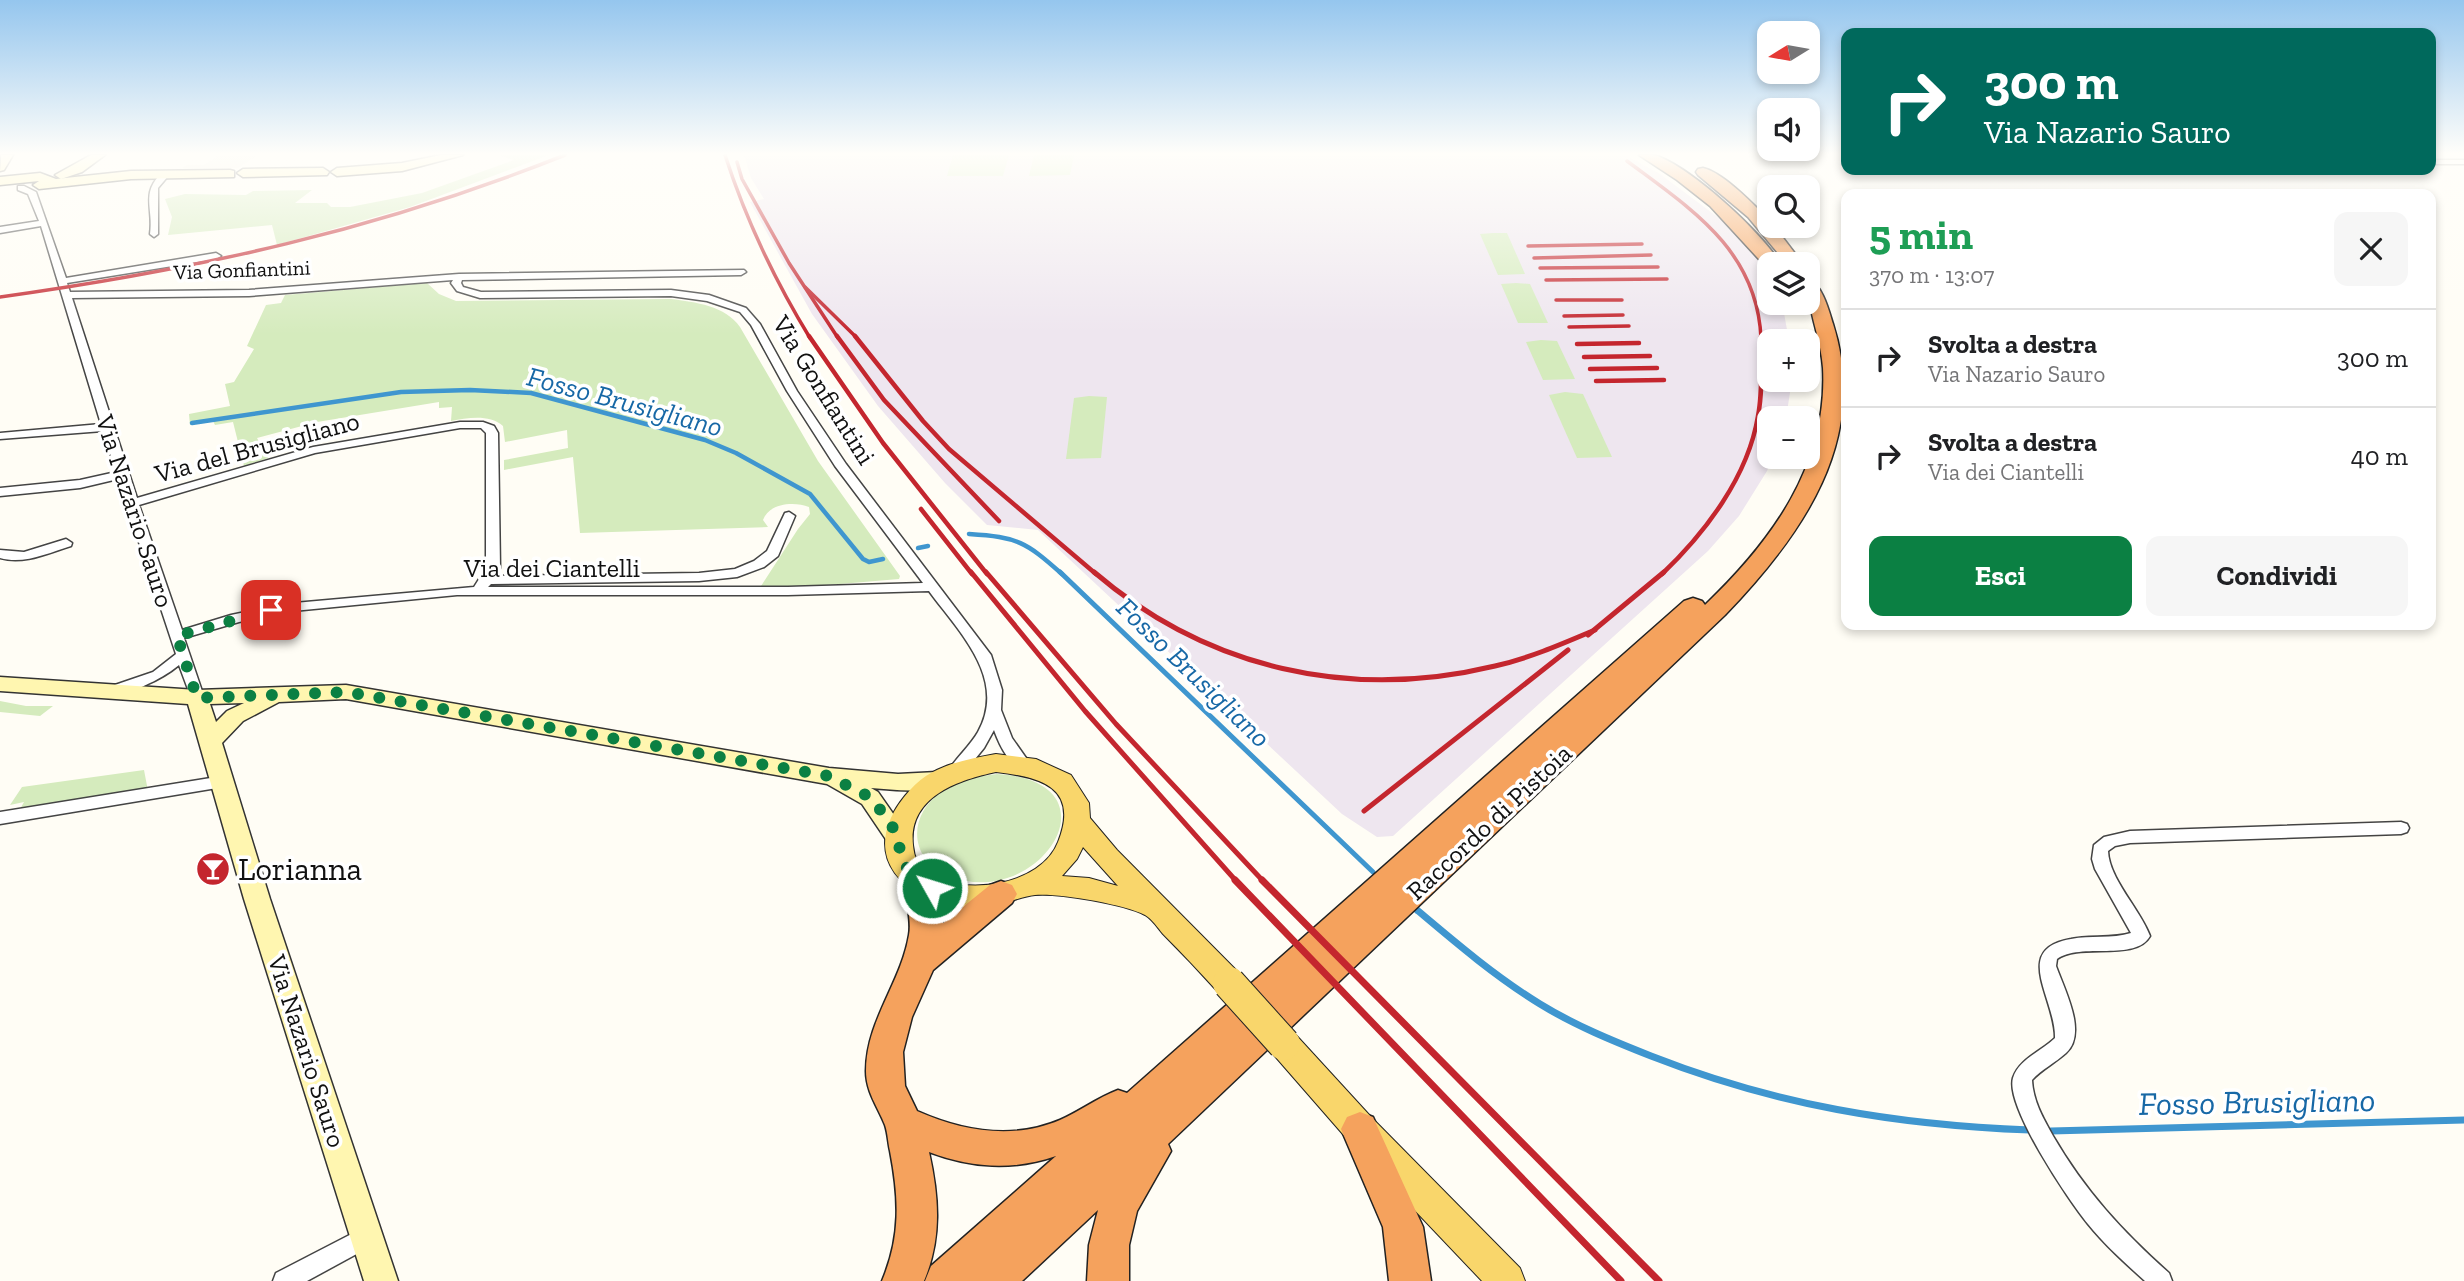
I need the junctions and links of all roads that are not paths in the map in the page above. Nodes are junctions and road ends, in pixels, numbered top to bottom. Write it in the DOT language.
graph roads {
  1 [pos="41,215"];
  2 [pos="157,215"];
  3 [pos="1728,215"];
  4 [pos="1742,215"];
  5 [pos="1754,215"];
  6 [pos="44,223"];
  7 [pos="0,230"];
  8 [pos="154,234"];
  9 [pos="1763,252"];
  10 [pos="1774,252"];
  11 [pos="1788,252"];
  12 [pos="216,256"];
  13 [pos="741,272"];
  14 [pos="459,277"];
  15 [pos="64,281"];
  16 [pos="67,295"];
  17 [pos="1820,312"];
  18 [pos="1807,315"];
  19 [pos="1816,406"];
  20 [pos="107,427"];
  21 [pos="0,436"];
  22 [pos="1799,469"];
  23 [pos="123,474"];
  24 [pos="0,492"];
  25 [pos="132,503"];
  26 [pos="789,516"];
  27 [pos="66,543"];
  28 [pos="0,554"];
  29 [pos="483,585"];
  30 [pos="932,587"];
  31 [pos="177,636"];
  32 [pos="183,655"];
  33 [pos="0,684"];
  34 [pos="289,692"];
  35 [pos="102,693"];
  36 [pos="197,698"];
  37 [pos="995,712"];
  38 [pos="211,740"];
  39 [pos="1023,765"];
  40 [pos="829,776"];
  41 [pos="946,776"];
  42 [pos="223,782"];
  43 [pos="0,818"];
  44 [pos="1079,823"];
  45 [pos="2401,828"];
  46 [pos="897,835"];
  47 [pos="921,882"];
  48 [pos="1016,889"];
  49 [pos="1156,907"];
  50 [pos="918,964"];
  51 [pos="1284,1044"];
  52 [pos="1198,1072"];
  53 [pos="903,1124"];
  54 [pos="1360,1129"];
  55 [pos="367,1237"];
  56 [pos="284,1281"];
  57 [pos="380,1281"];
  58 [pos="904,1281"];
  59 [pos="946,1281"];
  60 [pos="992,1281"];
  61 [pos="1108,1281"];
  62 [pos="1410,1281"];
  63 [pos="1507,1281"];
  64 [pos="2161,1281"];
  1 -- 6 [label="street, Via Nazario Sauro"];
  2 -- 8 [label="street"];
  3 -- 9 [label="highway"];
  4 -- 10 [label="highway"];
  5 -- 11 [label="highway"];
  6 -- 7 [label="street"];
  6 -- 15 [label="street, Via Nazario Sauro"];
  12 -- 15 [label="street"];
  13 -- 14 [label="street, Via Gonfiantini"];
  14 -- 16 [label="street, Via Gonfiantini"];
  14 -- 30 [label="street, Via Gonfiantini"];
  15 -- 16 [label="street, Via Nazario Sauro"];
  16 -- 20 [label="street, Via Nazario Sauro"];
  17 -- 52 [label="highway, Raccordo di Pistoia"];
  18 -- 19 [label="highway"];
  20 -- 21 [label="street"];
  20 -- 23 [label="street, Via Nazario Sauro"];
  22 -- 52 [label="highway, Raccordo di Pistoia"];
  23 -- 24 [label="street"];
  23 -- 25 [label="street, Via Nazario Sauro"];
  25 -- 29 [label="street, Via del Brusigliano"];
  25 -- 31 [label="street, Via Nazario Sauro"];
  26 -- 29 [label="street"];
  27 -- 28 [label="street"];
  29 -- 30 [label="street, Via dei Ciantelli"];
  29 -- 31 [label="street, Via dei Ciantelli"];
  30 -- 37 [label="street, Via Gonfiantini"];
  31 -- 32 [label="street, Via Nazario Sauro"];
  32 -- 35 [label="street"];
  32 -- 36 [label="street, Via Nazario Sauro"];
  33 -- 35 [label="main road"];
  34 -- 36 [label="main road"];
  34 -- 38 [label="main road"];
  34 -- 40 [label="main road"];
  35 -- 36 [label="main road"];
  36 -- 38 [label="main road, Via Nazario Sauro"];
  37 -- 39 [label="street, Via Gonfiantini"];
  37 -- 41 [label="street"];
  38 -- 42 [label="main road, Via Nazario Sauro"];
  39 -- 41 [label="main road"];
  39 -- 44 [label="main road"];
  40 -- 41 [label="main road"];
  40 -- 46 [label="main road"];
  41 -- 46 [label="main road"];
  42 -- 43 [label="street"];
  42 -- 55 [label="main road, Via Nazario Sauro"];
  44 -- 48 [label="main road"];
  44 -- 49 [label="main road"];
  45 -- 64 [label="street"];
  46 -- 47 [label="main road"];
  47 -- 48 [label="main road"];
  47 -- 50 [label="highway"];
  48 -- 49 [label="main road"];
  48 -- 50 [label="highway"];
  49 -- 51 [label="main road, bridge"];
  50 -- 53 [label="highway"];
  51 -- 54 [label="main road"];
  52 -- 53 [label="highway"];
  52 -- 59 [label="highway, Raccordo di Pistoia"];
  52 -- 60 [label="highway, Raccordo di Pistoia"];
  52 -- 61 [label="highway"];
  53 -- 58 [label="highway"];
  54 -- 62 [label="highway"];
  54 -- 63 [label="main road"];
  55 -- 56 [label="street"];
  55 -- 57 [label="main road, Via Nazario Sauro"];
}
